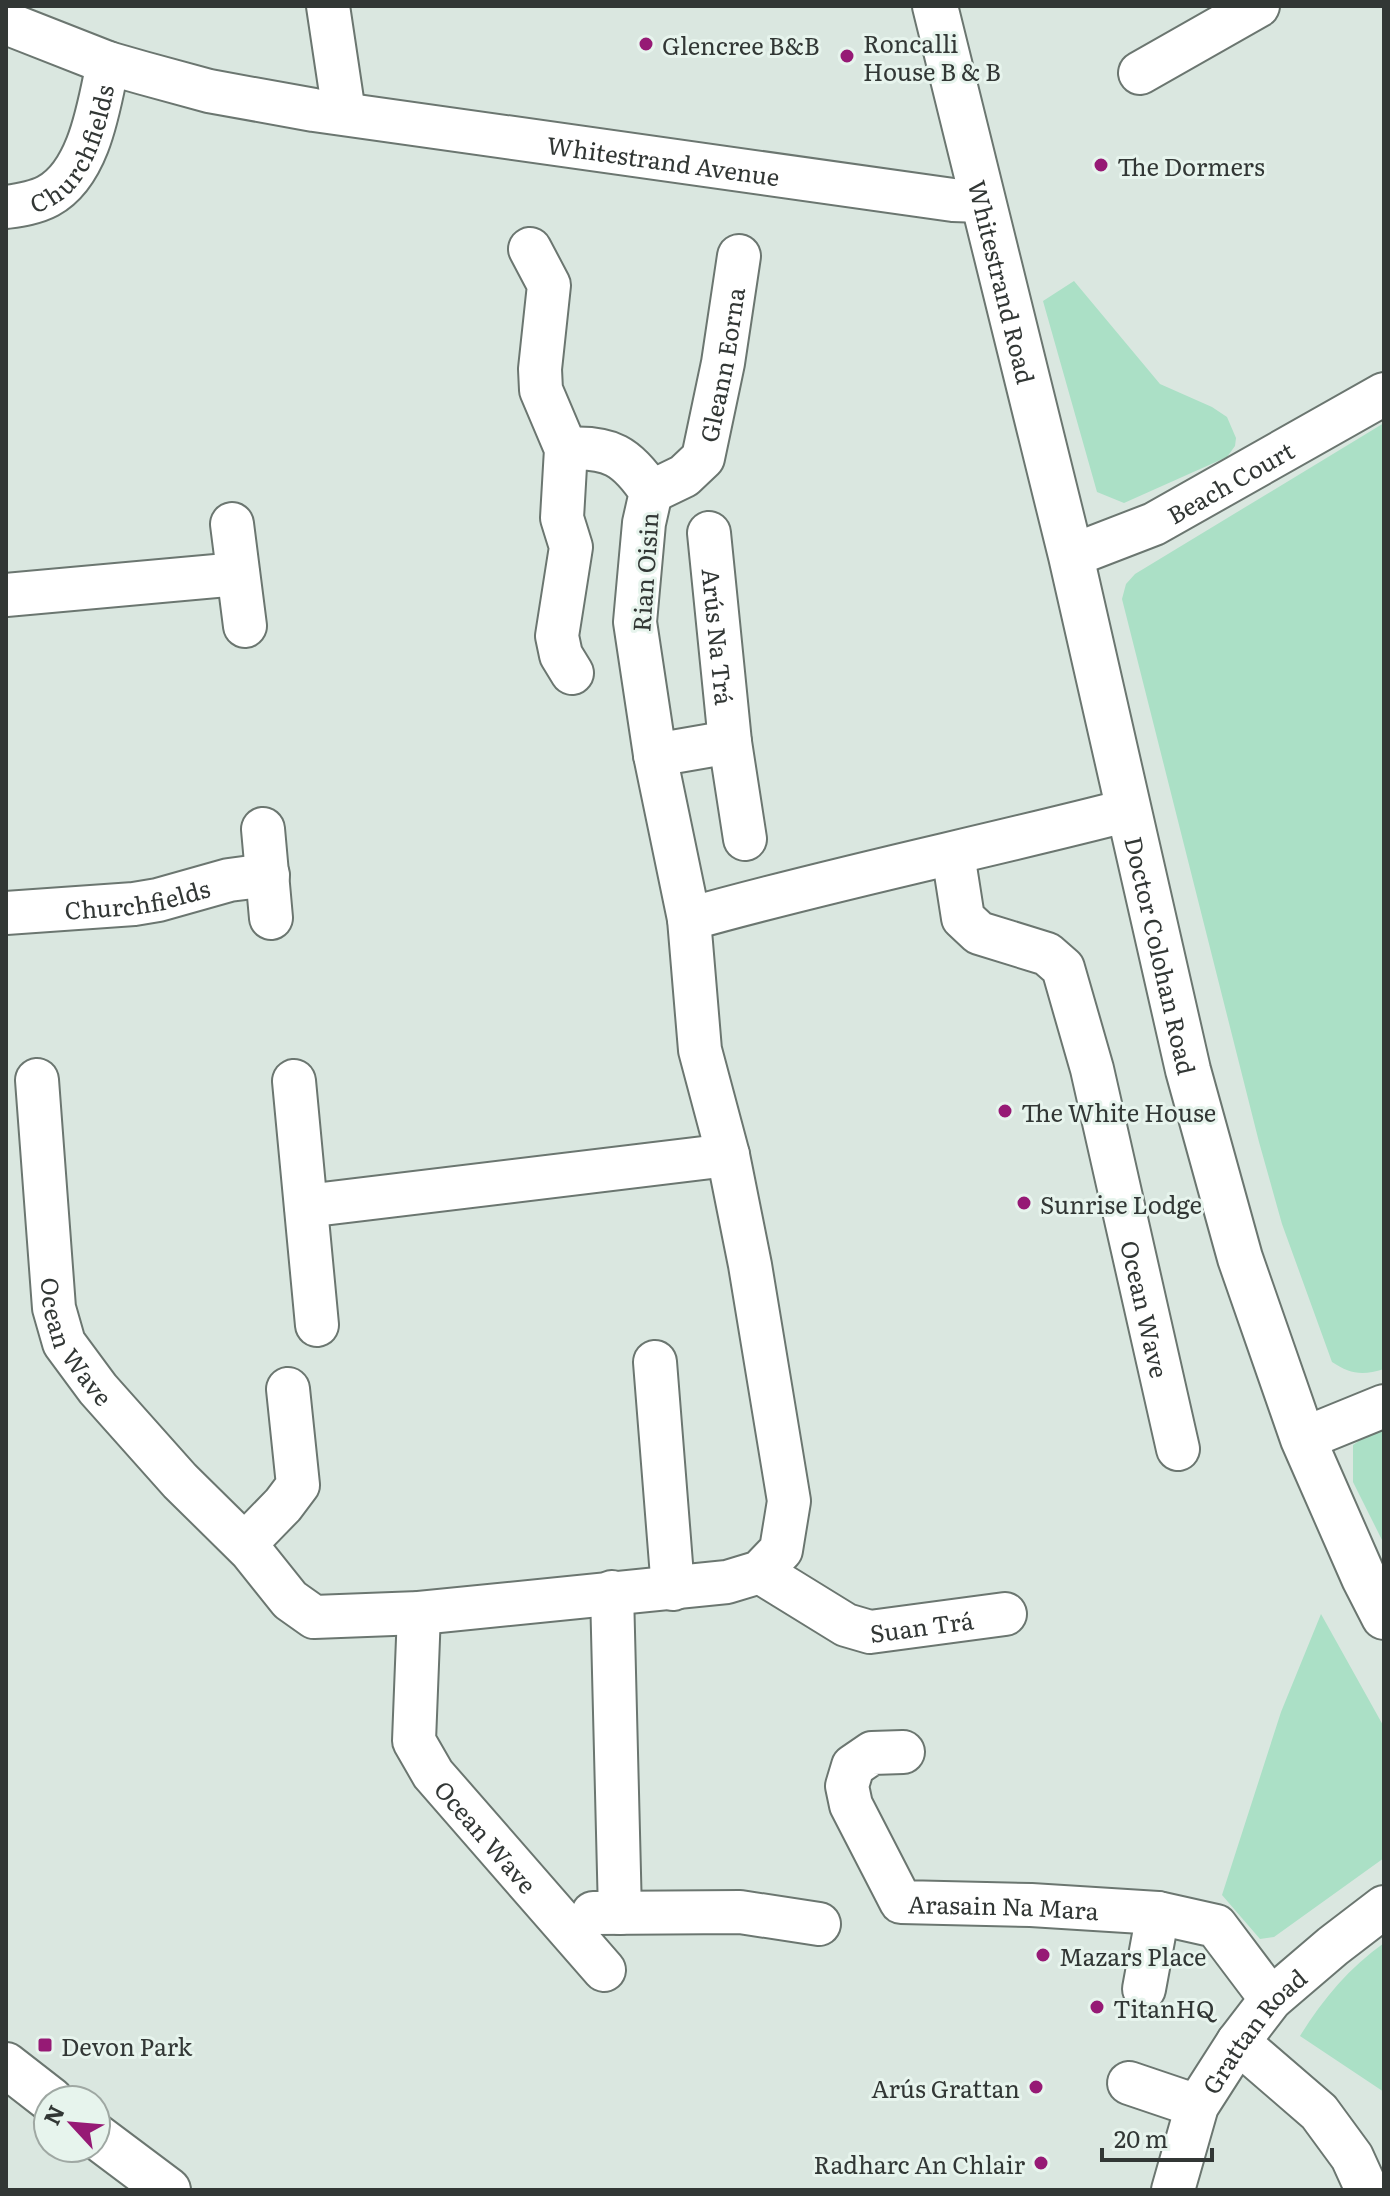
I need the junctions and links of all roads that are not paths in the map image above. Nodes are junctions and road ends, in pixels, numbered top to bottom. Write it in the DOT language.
graph roads {
  1 [pos="328,6"];
  2 [pos="935,6"];
  3 [pos="1258,6"];
  4 [pos="6,23"];
  5 [pos="108,63"];
  6 [pos="1140,73"];
  7 [pos="344,113"];
  8 [pos="982,201"];
  9 [pos="6,207"];
  10 [pos="530,249"];
  11 [pos="739,256"];
  12 [pos="1384,394"];
  13 [pos="566,449"];
  14 [pos="651,492"];
  15 [pos="232,524"];
  16 [pos="709,533"];
  17 [pos="1071,556"];
  18 [pos="238,574"];
  19 [pos="6,595"];
  20 [pos="245,626"];
  21 [pos="572,673"];
  22 [pos="730,742"];
  23 [pos="655,755"];
  24 [pos="1129,810"];
  25 [pos="263,829"];
  26 [pos="745,839"];
  27 [pos="953,854"];
  28 [pos="268,875"];
  29 [pos="6,913"];
  30 [pos="271,918"];
  31 [pos="689,919"];
  32 [pos="37,1080"];
  33 [pos="294,1081"];
  34 [pos="728,1155"];
  35 [pos="306,1206"];
  36 [pos="317,1325"];
  37 [pos="655,1362"];
  38 [pos="288,1389"];
  39 [pos="1384,1406"];
  40 [pos="1303,1439"];
  41 [pos="1178,1449"];
  42 [pos="245,1544"];
  43 [pos="760,1572"];
  44 [pos="673,1589"];
  45 [pos="612,1592"];
  46 [pos="419,1613"];
  47 [pos="1005,1614"];
  48 [pos="1384,1617"];
  49 [pos="903,1752"];
  50 [pos="1384,1907"];
  51 [pos="620,1913"];
  52 [pos="1158,1913"];
  53 [pos="555,1914"];
  54 [pos="819,1924"];
  55 [pos="604,1970"];
  56 [pos="1144,1989"];
  57 [pos="1271,1999"];
  58 [pos="1238,2042"];
  59 [pos="6,2065"];
  60 [pos="1129,2083"];
  61 [pos="32,2085"];
  62 [pos="1197,2106"];
  63 [pos="112,2148"];
  64 [pos="168,2190"];
  65 [pos="1173,2190"];
  66 [pos="1367,2190"];
  1 -- 7 [label="street"];
  2 -- 8 [label="main road, Whitestrand Road"];
  3 -- 6 [label="street"];
  4 -- 5 [label="street, Whitestrand Avenue"];
  5 -- 7 [label="street, Whitestrand Avenue"];
  5 -- 9 [label="street, Churchfields"];
  7 -- 8 [label="street, Whitestrand Avenue"];
  8 -- 17 [label="main road, Whitestrand Road"];
  10 -- 13 [label="street"];
  11 -- 14 [label="street, Gleann Eorna"];
  12 -- 17 [label="street, Beach Court"];
  13 -- 14 [label="street, Rian Oisin"];
  13 -- 21 [label="street"];
  14 -- 23 [label="street, Rian Oisin"];
  15 -- 18 [label="street"];
  16 -- 22 [label="street, Arús Na Trá"];
  17 -- 24 [label="main road, Doctor Colohan Road"];
  18 -- 19 [label="street"];
  18 -- 20 [label="street"];
  22 -- 23 [label="street"];
  22 -- 26 [label="street, Arús Na Trá"];
  23 -- 31 [label="street"];
  24 -- 27 [label="street"];
  24 -- 40 [label="main road, Doctor Colohan Road"];
  25 -- 28 [label="street"];
  27 -- 31 [label="street"];
  27 -- 41 [label="street, Ocean Wave"];
  28 -- 29 [label="street, Churchfields"];
  28 -- 30 [label="street"];
  31 -- 34 [label="street"];
  32 -- 42 [label="street, Ocean Wave"];
  33 -- 35 [label="street"];
  34 -- 35 [label="street"];
  34 -- 43 [label="street"];
  35 -- 36 [label="street"];
  37 -- 44 [label="street"];
  38 -- 42 [label="street"];
  39 -- 40 [label="street"];
  40 -- 48 [label="main road, Doctor Colohan Road"];
  42 -- 46 [label="street, Ocean Wave"];
  43 -- 44 [label="street, Ocean Wave"];
  43 -- 47 [label="street, Suan Trá"];
  44 -- 45 [label="street, Ocean Wave"];
  45 -- 46 [label="street, Ocean Wave"];
  45 -- 51 [label="street"];
  46 -- 53 [label="street, Ocean Wave"];
  49 -- 52 [label="street, Arasain Na Mara"];
  50 -- 57 [label="street, Grattan Road"];
  51 -- 53 [label="street, Ocean Wave"];
  51 -- 54 [label="street, Ocean Wave"];
  52 -- 56 [label="street"];
  52 -- 57 [label="street, Arasain Na Mara"];
  53 -- 55 [label="street, Ocean Wave"];
  57 -- 58 [label="street, Grattan Road"];
  58 -- 62 [label="street, Grattan Road"];
  58 -- 66 [label="street"];
  59 -- 61 [label="main road"];
  60 -- 62 [label="street"];
  62 -- 65 [label="street, Grattan Road"];
  63 -- 64 [label="main road"];
}
